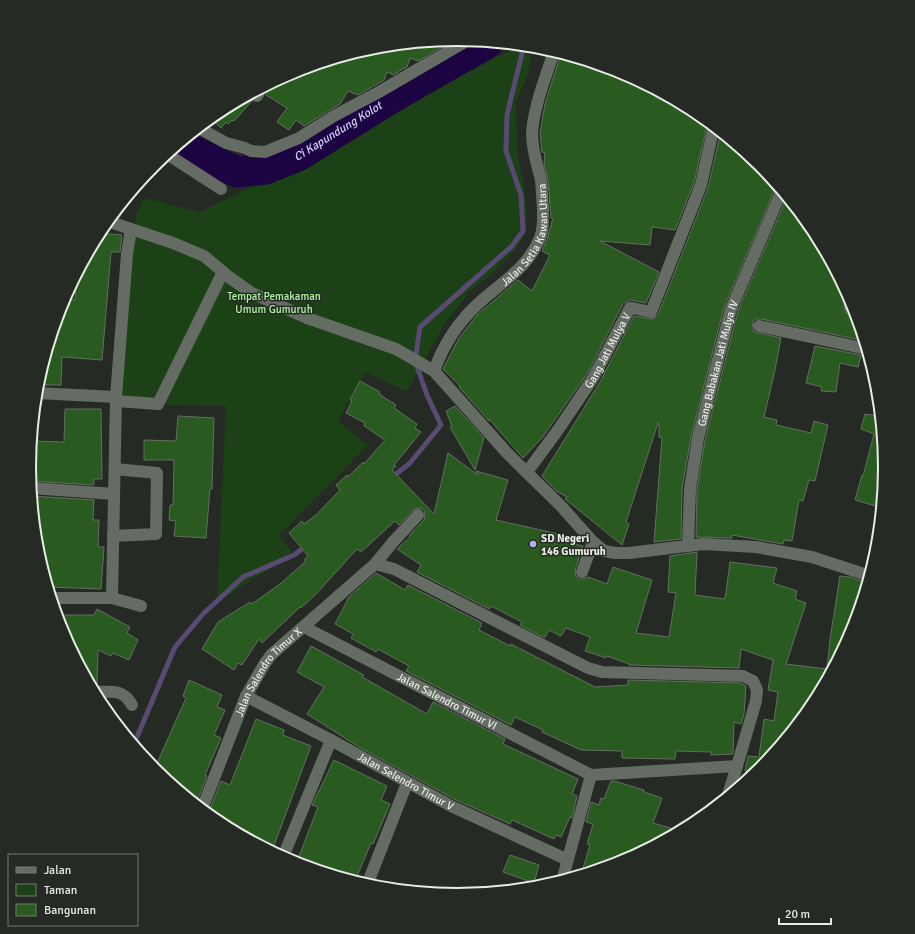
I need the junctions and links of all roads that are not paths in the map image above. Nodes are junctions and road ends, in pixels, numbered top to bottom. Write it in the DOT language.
graph roads {
  1 [pos="458,46"];
  2 [pos="552,57"];
  3 [pos="204,131"];
  4 [pos="713,132"];
  5 [pos="172,157"];
  6 [pos="221,190"];
  7 [pos="780,196"];
  8 [pos="113,224"];
  9 [pos="131,229"];
  10 [pos="223,272"];
  11 [pos="759,326"];
  12 [pos="862,348"];
  13 [pos="430,369"];
  14 [pos="43,394"];
  15 [pos="116,399"];
  16 [pos="115,469"];
  17 [pos="526,472"];
  18 [pos="37,488"];
  19 [pos="114,494"];
  20 [pos="418,515"];
  21 [pos="113,536"];
  22 [pos="594,542"];
  23 [pos="688,546"];
  24 [pos="375,564"];
  25 [pos="582,572"];
  26 [pos="865,574"];
  27 [pos="57,598"];
  28 [pos="112,598"];
  29 [pos="141,606"];
  30 [pos="304,627"];
  31 [pos="101,692"];
  32 [pos="246,696"];
  33 [pos="132,705"];
  34 [pos="331,740"];
  35 [pos="737,766"];
  36 [pos="591,775"];
  37 [pos="407,783"];
  38 [pos="730,788"];
  39 [pos="204,803"];
  40 [pos="286,851"];
  41 [pos="568,860"];
  42 [pos="564,875"];
  43 [pos="369,879"];
  1 -- 3 [label="street"];
  2 -- 13 [label="street, Jalan Setia Kawan Utara"];
  4 -- 17 [label="street, Gang Jati Mulya V"];
  5 -- 6 [label="street"];
  7 -- 23 [label="street, Gang Babakan Jati Mulya IV"];
  8 -- 9 [label="street"];
  9 -- 10 [label="street"];
  9 -- 15 [label="street"];
  10 -- 13 [label="street"];
  10 -- 15 [label="street"];
  11 -- 12 [label="street"];
  13 -- 17 [label="street"];
  14 -- 15 [label="street"];
  15 -- 16 [label="street"];
  16 -- 19 [label="street"];
  16 -- 21 [label="street"];
  17 -- 22 [label="street"];
  18 -- 19 [label="street"];
  19 -- 21 [label="street"];
  20 -- 24 [label="street, Jalan Salendro Timur X"];
  21 -- 28 [label="street"];
  22 -- 23 [label="street"];
  22 -- 25 [label="street"];
  23 -- 26 [label="street"];
  24 -- 30 [label="street, Jalan Salendro Timur X"];
  24 -- 35 [label="street"];
  27 -- 28 [label="street"];
  28 -- 29 [label="street"];
  30 -- 32 [label="street, Jalan Salendro Timur X"];
  30 -- 36 [label="street, Jalan Salendro Timur VI"];
  31 -- 33 [label="street"];
  32 -- 34 [label="street, Jalan Selendro Timur V"];
  32 -- 39 [label="street, Jalan Salendro Timur X"];
  34 -- 37 [label="street, Jalan Selendro Timur V"];
  34 -- 40 [label="street"];
  35 -- 36 [label="street"];
  35 -- 38 [label="street"];
  36 -- 41 [label="street"];
  37 -- 41 [label="street, Jalan Selendro Timur V"];
  37 -- 43 [label="street"];
  41 -- 42 [label="street"];
}
